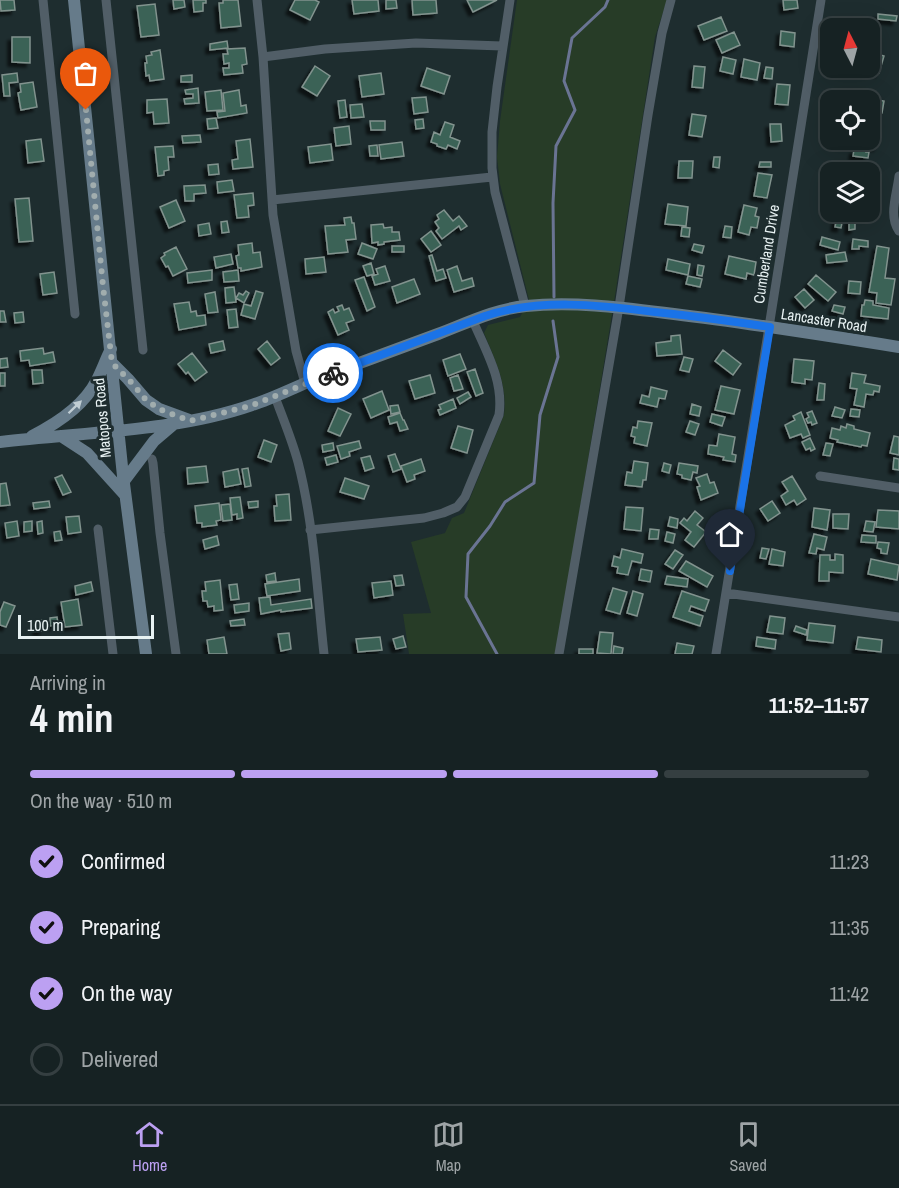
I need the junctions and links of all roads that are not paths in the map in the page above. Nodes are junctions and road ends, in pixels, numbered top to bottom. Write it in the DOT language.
graph roads {
  1 [pos="43,0"];
  2 [pos="74,0"];
  3 [pos="106,0"];
  4 [pos="257,0"];
  5 [pos="510,0"];
  6 [pos="671,0"];
  7 [pos="821,0"];
  8 [pos="502,46"];
  9 [pos="263,57"];
  10 [pos="899,176"];
  11 [pos="492,177"];
  12 [pos="272,200"];
  13 [pos="899,231"];
  14 [pos="525,306"];
  15 [pos="619,307"];
  16 [pos="75,314"];
  17 [pos="473,321"];
  18 [pos="770,327"];
  19 [pos="899,347"];
  20 [pos="111,348"];
  21 [pos="142,350"];
  22 [pos="112,363"];
  23 [pos="305,383"];
  24 [pos="275,397"];
  25 [pos="190,421"];
  26 [pos="175,423"];
  27 [pos="118,431"];
  28 [pos="61,436"];
  29 [pos="26,439"];
  30 [pos="0,442"];
  31 [pos="152,459"];
  32 [pos="820,476"];
  33 [pos="124,481"];
  34 [pos="899,488"];
  35 [pos="125,495"];
  36 [pos="98,529"];
  37 [pos="310,530"];
  38 [pos="726,593"];
  39 [pos="899,617"];
  40 [pos="113,654"];
  41 [pos="146,654"];
  42 [pos="176,654"];
  43 [pos="324,654"];
  44 [pos="559,654"];
  45 [pos="716,654"];
  1 -- 16 [label="street"];
  2 -- 20 [label="main road, Matopos Road"];
  3 -- 21 [label="street"];
  4 -- 9 [label="street"];
  5 -- 8 [label="street"];
  6 -- 15 [label="street"];
  7 -- 18 [label="street, Cumberland Drive"];
  8 -- 9 [label="street"];
  8 -- 11 [label="street"];
  9 -- 12 [label="street"];
  10 -- 13 [label="street"];
  11 -- 12 [label="street"];
  11 -- 14 [label="street"];
  12 -- 23 [label="street"];
  14 -- 15 [label="main road, Lancaster Road"];
  14 -- 17 [label="main road, Lancaster Road"];
  15 -- 18 [label="main road, Lancaster Road"];
  15 -- 44 [label="street"];
  17 -- 23 [label="main road, Lancaster Road"];
  17 -- 37 [label="street"];
  18 -- 19 [label="main road, Lancaster Road"];
  18 -- 38 [label="street, Cumberland Drive"];
  20 -- 22 [label="main road, Matopos Road"];
  29 -- 20 [label="main road, one-way"];
  22 -- 25 [label="main road"];
  22 -- 27 [label="main road, Matopos Road"];
  23 -- 24 [label="main road, Lancaster Road"];
  24 -- 25 [label="main road, Lancaster Road"];
  24 -- 37 [label="street"];
  25 -- 26 [label="main road, Lancaster Road"];
  26 -- 27 [label="main road, Lancaster Road"];
  26 -- 33 [label="main road"];
  27 -- 28 [label="main road, Lancaster Road"];
  27 -- 33 [label="main road, Matopos Road"];
  28 -- 29 [label="main road, Lancaster Road"];
  28 -- 35 [label="main road"];
  29 -- 30 [label="main road, Lancaster Road"];
  31 -- 42 [label="street"];
  32 -- 34 [label="street"];
  33 -- 35 [label="main road, Matopos Road"];
  35 -- 41 [label="main road, Matopos Road"];
  36 -- 40 [label="street"];
  37 -- 43 [label="street"];
  38 -- 39 [label="street"];
  38 -- 45 [label="street, Cumberland Drive"];
}
